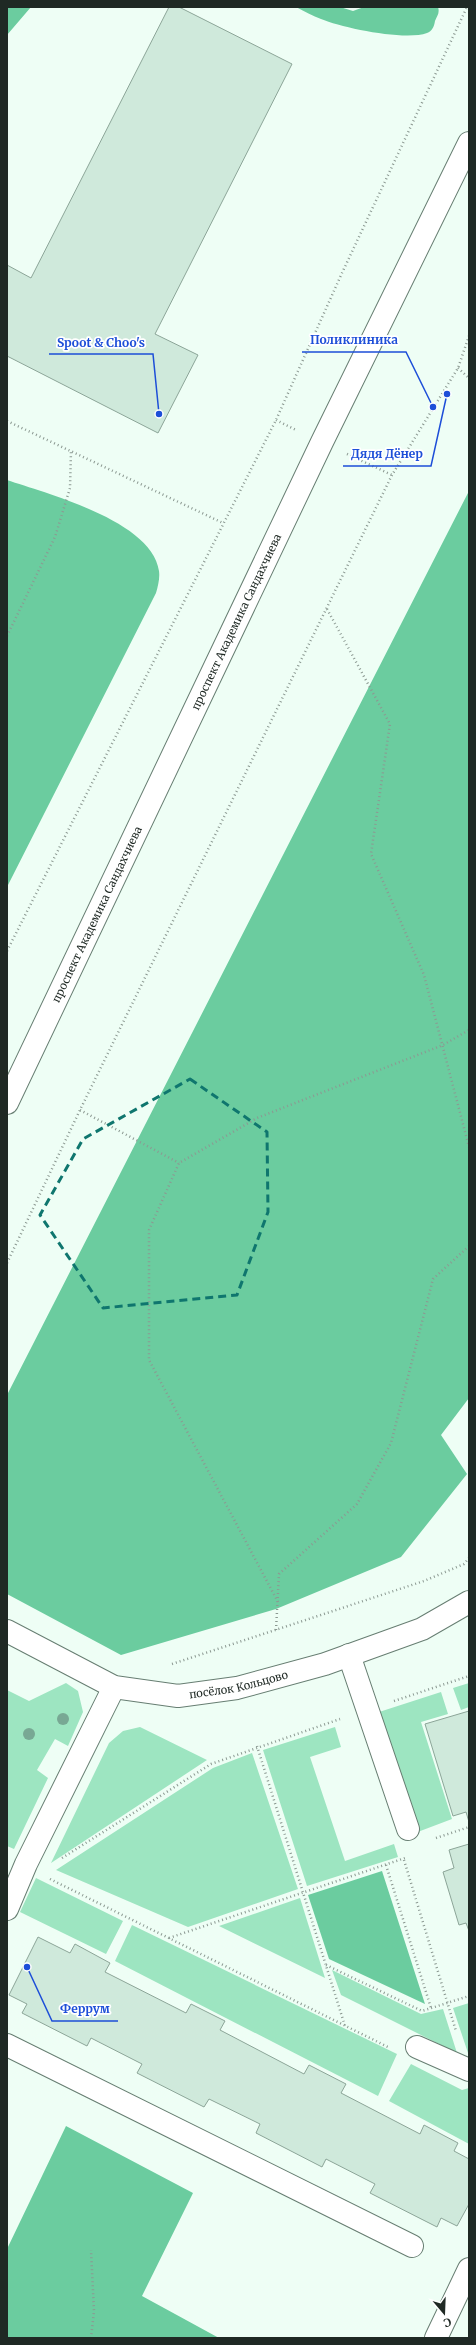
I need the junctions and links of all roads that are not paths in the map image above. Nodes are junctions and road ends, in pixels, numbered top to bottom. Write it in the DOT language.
graph roads {
  1 [pos="469,143"];
  2 [pos="7,1103"];
  3 [pos="469,1602"];
  4 [pos="7,1631"];
  5 [pos="350,1655"];
  6 [pos="114,1687"];
  7 [pos="408,1829"];
  8 [pos="7,1909"];
  9 [pos="7,2045"];
  10 [pos="417,2047"];
  11 [pos="469,2070"];
  12 [pos="412,2246"];
  13 [pos="469,2269"];
  14 [pos="436,2338"];
  1 -- 2 [label="main road, проспект Академика Сандахчиева"];
  3 -- 5 [label="main road, посёлок Кольцово"];
  4 -- 6 [label="main road, посёлок Кольцово"];
  5 -- 6 [label="main road, посёлок Кольцово"];
  5 -- 7 [label="main road"];
  6 -- 8 [label="main road"];
  9 -- 12 [label="main road"];
  10 -- 11 [label="main road"];
  13 -- 14 [label="main road"];
}
